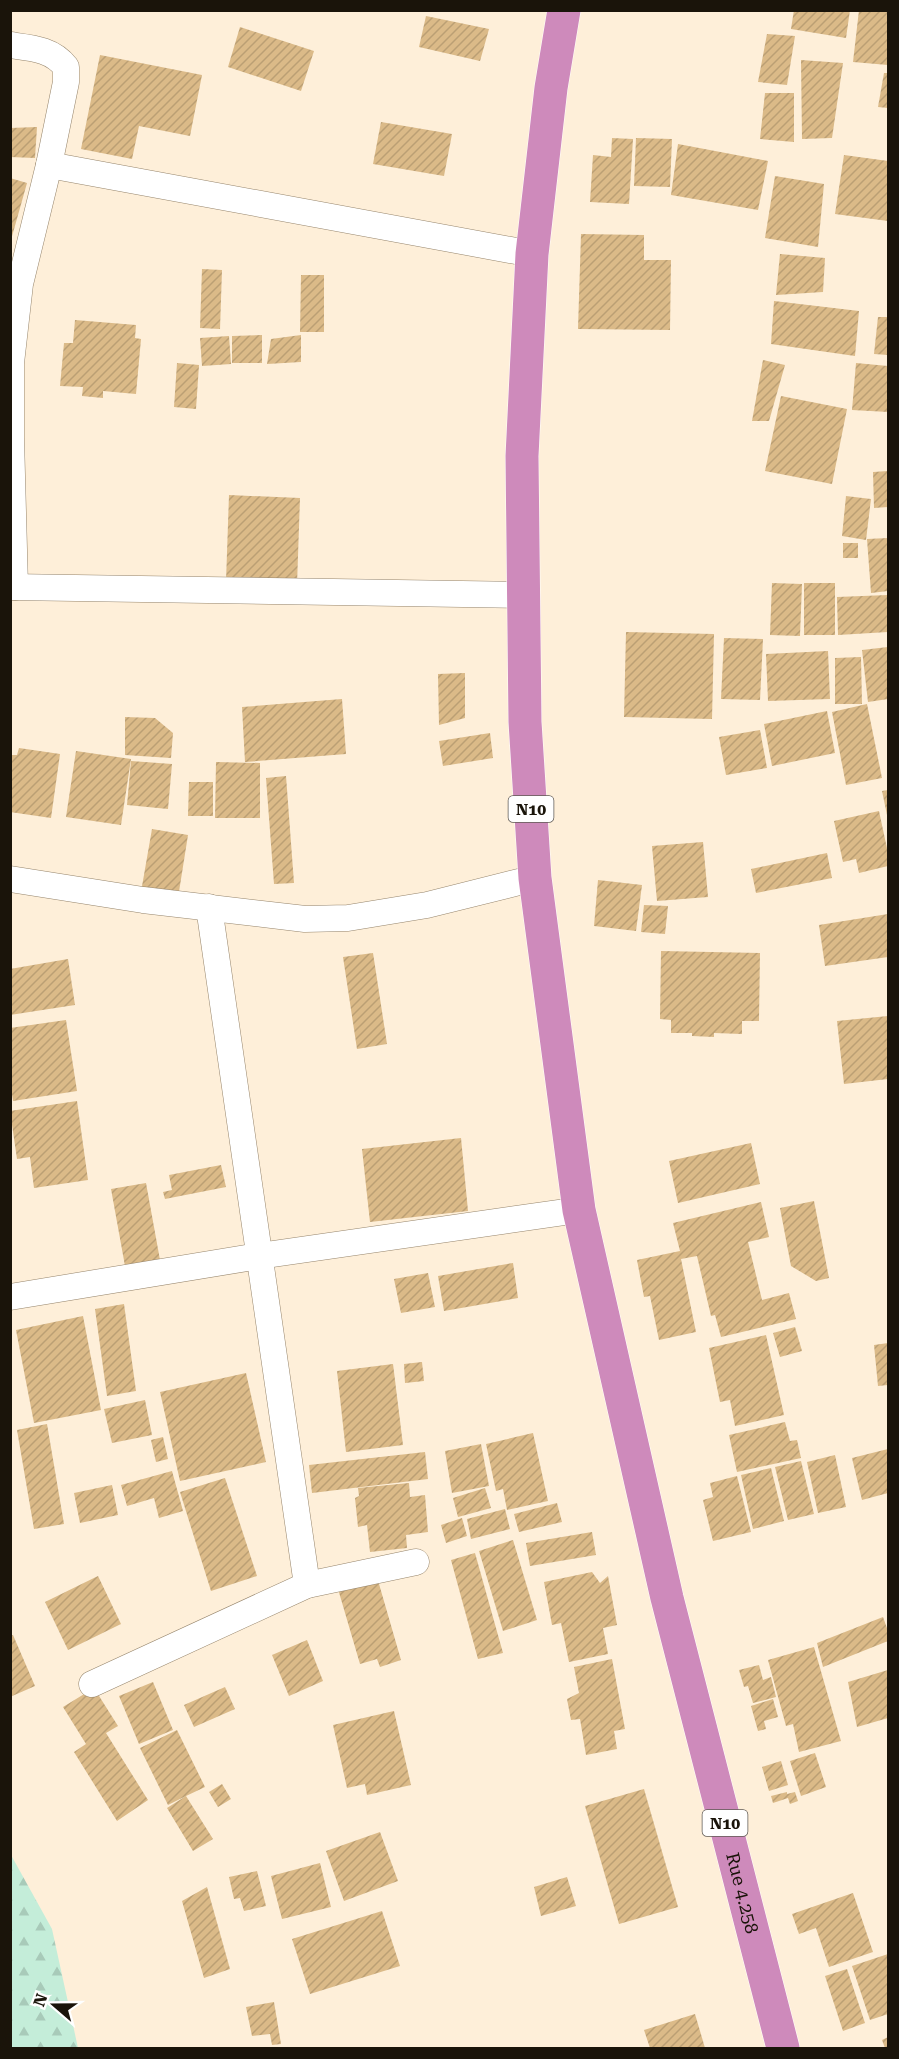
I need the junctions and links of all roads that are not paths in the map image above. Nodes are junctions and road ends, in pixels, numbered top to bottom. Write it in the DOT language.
graph roads {
  1 [pos="564,10"];
  2 [pos="10,45"];
  3 [pos="49,165"];
  4 [pos="532,254"];
  5 [pos="13,330"];
  6 [pos="13,587"];
  7 [pos="524,595"];
  8 [pos="535,878"];
  9 [pos="10,879"];
  10 [pos="209,907"];
  11 [pos="579,1210"];
  12 [pos="258,1256"];
  13 [pos="10,1297"];
  14 [pos="416,1562"];
  15 [pos="307,1585"];
  16 [pos="92,1684"];
  17 [pos="783,2049"];
  1 -- 4 [label="highway, N10"];
  2 -- 3 [label="street"];
  3 -- 4 [label="street"];
  3 -- 5 [label="street"];
  4 -- 7 [label="highway, N10"];
  5 -- 6 [label="street"];
  6 -- 7 [label="street"];
  7 -- 8 [label="highway, N10"];
  8 -- 10 [label="street"];
  8 -- 11 [label="highway, N10"];
  9 -- 10 [label="street"];
  10 -- 12 [label="street"];
  11 -- 12 [label="street"];
  11 -- 17 [label="highway, Rue 4.258 / N10"];
  12 -- 13 [label="street"];
  12 -- 15 [label="street"];
  14 -- 15 [label="street"];
  15 -- 16 [label="street"];
}
